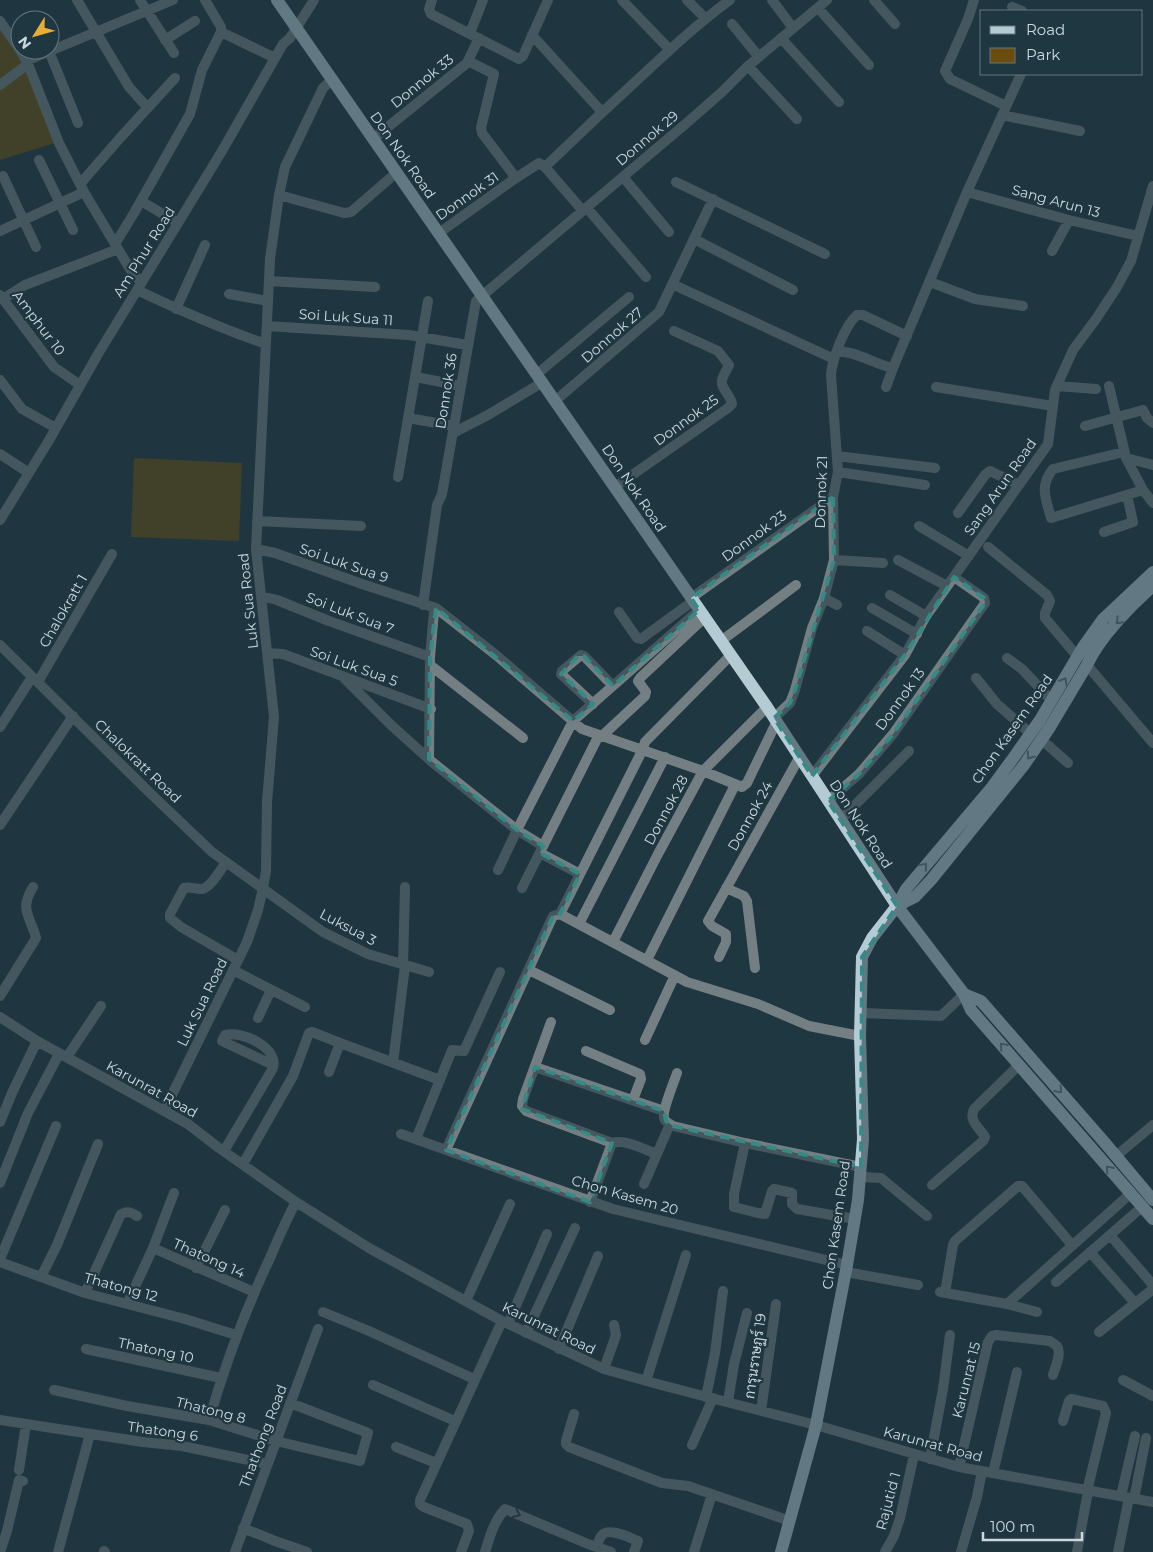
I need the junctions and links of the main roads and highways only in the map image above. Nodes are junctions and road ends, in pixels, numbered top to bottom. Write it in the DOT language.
graph roads {
  1 [pos="277,0"];
  2 [pos="1153,572"];
  3 [pos="1152,590"];
  4 [pos="1082,661"];
  5 [pos="1036,737"];
  6 [pos="897,906"];
  7 [pos="964,994"];
  8 [pos="1148,1204"];
  9 [pos="1153,1219"];
  10 [pos="781,1552"];
  1 -- 6 [label="main road, Don Nok Road"];
  2 -- 4 [label="main road, Chon Kasem Road"];
  3 -- 4 [label="main road, Chon Kasem Road, one-way"];
  4 -- 5 [label="main road, Chon Kasem Road"];
  5 -- 4 [label="main road, Chon Kasem Road, one-way"];
  5 -- 6 [label="main road, Chon Kasem Road"];
  6 -- 7 [label="main road, Don Nok Road"];
  6 -- 10 [label="main road, Chon Kasem Road"];
  8 -- 7 [label="main road, Don Nok Road, one-way"];
  7 -- 8 [label="main road, Don Nok Road, one-way"];
  8 -- 9 [label="main road, Don Nok Road"];
}
